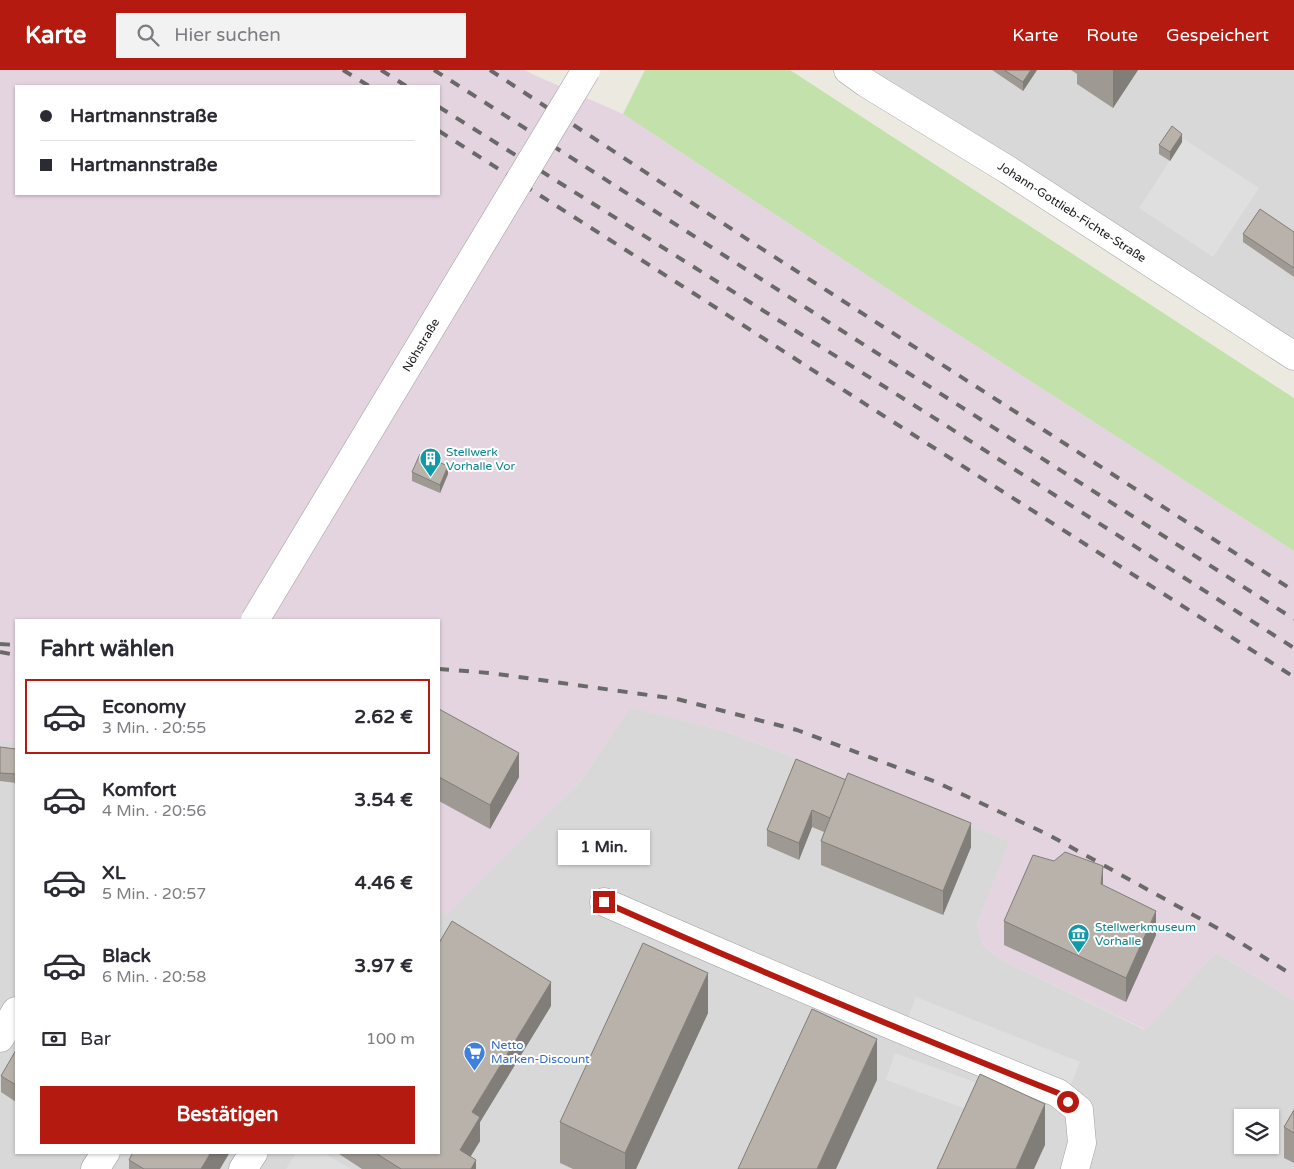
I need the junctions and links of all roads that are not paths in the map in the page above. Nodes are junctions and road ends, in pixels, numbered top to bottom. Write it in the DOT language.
graph roads {
  1 [pos="586,70"];
  2 [pos="848,70"];
  3 [pos="1294,356"];
  4 [pos="256,619"];
  5 [pos="604,902"];
  6 [pos="15,1014"];
  7 [pos="0,1038"];
  8 [pos="105,1154"];
  9 [pos="253,1154"];
  10 [pos="95,1169"];
  11 [pos="243,1169"];
  12 [pos="1075,1169"];
  1 -- 4 [label="street, Nöhstraße, bridge"];
  2 -- 3 [label="street, Johann-Gottlieb-Fichte-Straße"];
  5 -- 12 [label="street"];
  6 -- 7 [label="street"];
  8 -- 10 [label="street"];
  9 -- 11 [label="street"];
}
